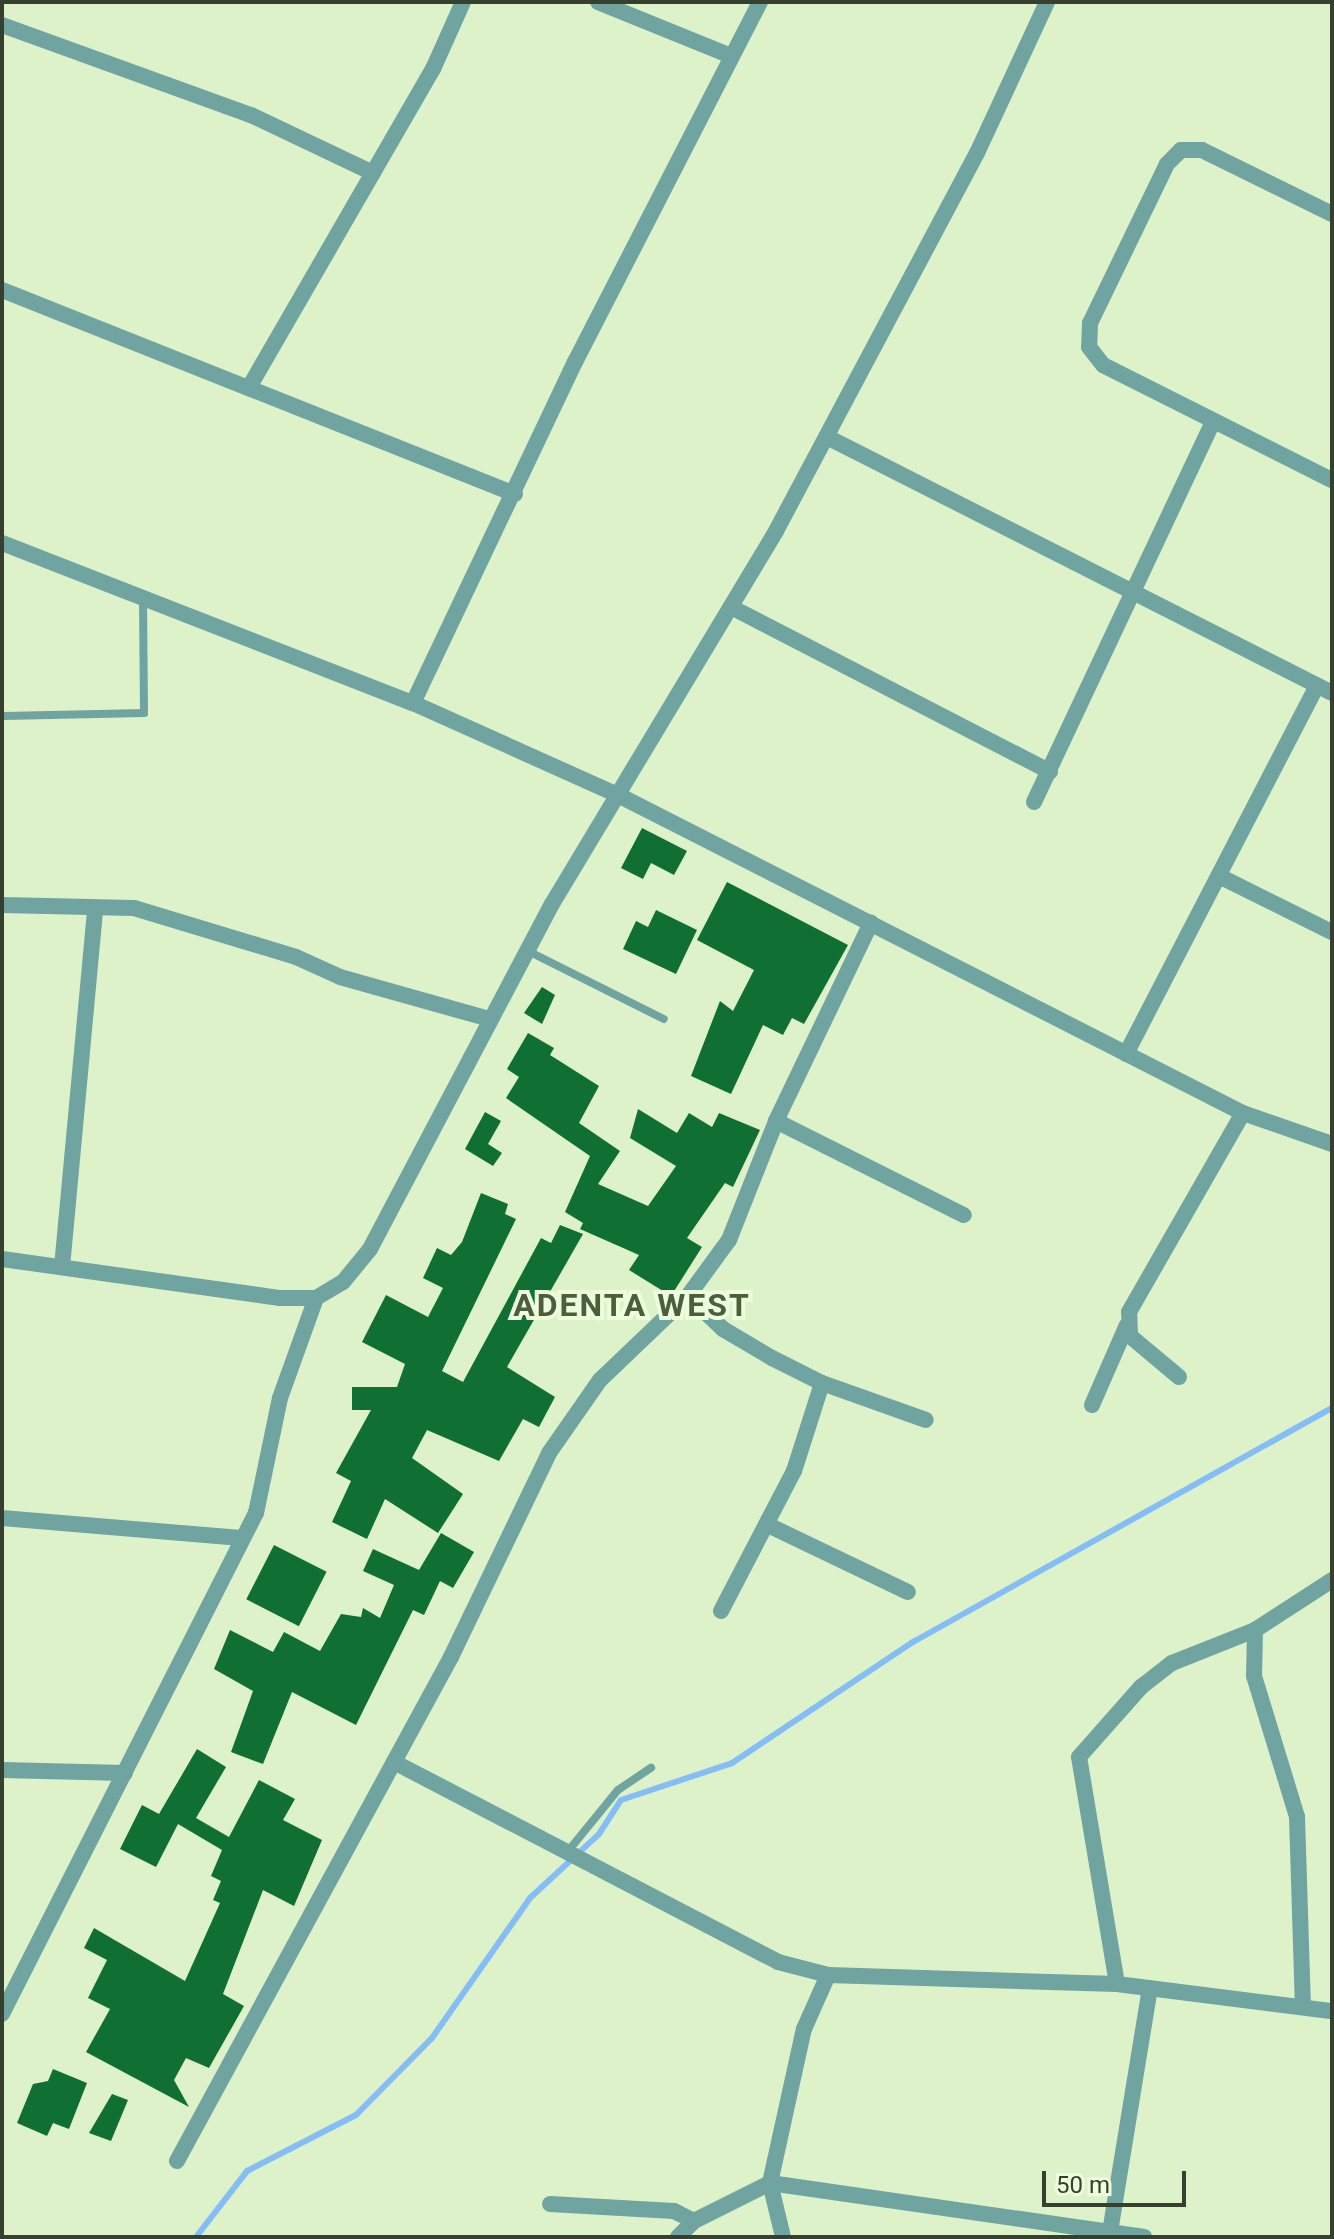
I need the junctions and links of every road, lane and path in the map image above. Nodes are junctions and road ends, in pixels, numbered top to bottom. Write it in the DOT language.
graph roads {
  1 [pos="463,2"];
  2 [pos="598,2"];
  3 [pos="760,2"];
  4 [pos="1047,2"];
  5 [pos="2,25"];
  6 [pos="731,56"];
  7 [pos="373,173"];
  8 [pos="1332,214"];
  9 [pos="2,290"];
  10 [pos="251,384"];
  11 [pos="1213,421"];
  12 [pos="827,437"];
  13 [pos="1332,480"];
  14 [pos="515,494"];
  15 [pos="2,543"];
  16 [pos="1129,594"];
  17 [pos="143,600"];
  18 [pos="731,607"];
  19 [pos="1325,690"];
  20 [pos="413,703"];
  21 [pos="4,716"];
  22 [pos="1050,772"];
  23 [pos="620,796"];
  24 [pos="1034,802"];
  25 [pos="1219,876"];
  26 [pos="2,905"];
  27 [pos="95,909"];
  28 [pos="871,923"];
  29 [pos="1332,932"];
  30 [pos="526,950"];
  31 [pos="486,1018"];
  32 [pos="664,1019"];
  33 [pos="1126,1054"];
  34 [pos="1243,1113"];
  35 [pos="776,1121"];
  36 [pos="1332,1144"];
  37 [pos="964,1215"];
  38 [pos="2,1259"];
  39 [pos="62,1267"];
  40 [pos="688,1296"];
  41 [pos="316,1298"];
  42 [pos="1127,1325"];
  43 [pos="1179,1377"];
  44 [pos="822,1383"];
  45 [pos="1092,1405"];
  46 [pos="926,1420"];
  47 [pos="2,1518"];
  48 [pos="768,1525"];
  49 [pos="241,1538"];
  50 [pos="1332,1580"];
  51 [pos="908,1592"];
  52 [pos="721,1611"];
  53 [pos="1255,1630"];
  54 [pos="394,1762"];
  55 [pos="651,1768"];
  56 [pos="2,1770"];
  57 [pos="125,1773"];
  58 [pos="569,1850"];
  59 [pos="828,1975"];
  60 [pos="1117,1984"];
  61 [pos="1150,1988"];
  62 [pos="1303,2007"];
  63 [pos="1332,2011"];
  64 [pos="2,2014"];
  65 [pos="177,2161"];
  66 [pos="770,2183"];
  67 [pos="550,2204"];
  68 [pos="694,2221"];
  69 [pos="1110,2232"];
  70 [pos="678,2237"];
  71 [pos="783,2237"];
  72 [pos="1144,2237"];
  1 -- 7 [label="street"];
  2 -- 6 [label="street"];
  3 -- 6 [label="street"];
  4 -- 12 [label="street"];
  5 -- 7 [label="street"];
  6 -- 14 [label="street"];
  7 -- 10 [label="street"];
  8 -- 11 [label="street"];
  9 -- 10 [label="street"];
  10 -- 14 [label="street"];
  11 -- 13 [label="street"];
  11 -- 16 [label="street"];
  12 -- 16 [label="street"];
  12 -- 18 [label="street"];
  14 -- 20 [label="street"];
  15 -- 17 [label="street"];
  16 -- 19 [label="street"];
  16 -- 22 [label="street"];
  17 -- 20 [label="street"];
  17 -- 21 [label="lane"];
  18 -- 22 [label="street"];
  18 -- 23 [label="street"];
  19 -- 25 [label="street"];
  20 -- 23 [label="street"];
  22 -- 24 [label="street"];
  23 -- 28 [label="street"];
  23 -- 30 [label="street"];
  25 -- 29 [label="street"];
  25 -- 33 [label="street"];
  26 -- 27 [label="street"];
  27 -- 31 [label="street"];
  27 -- 39 [label="street"];
  28 -- 33 [label="street"];
  28 -- 35 [label="street"];
  30 -- 31 [label="street"];
  30 -- 32 [label="lane"];
  31 -- 41 [label="street"];
  33 -- 34 [label="street"];
  34 -- 36 [label="street"];
  34 -- 42 [label="street"];
  35 -- 37 [label="street"];
  35 -- 40 [label="street"];
  38 -- 39 [label="street"];
  39 -- 41 [label="street"];
  40 -- 44 [label="street"];
  40 -- 54 [label="street"];
  41 -- 49 [label="street"];
  42 -- 43 [label="street"];
  42 -- 45 [label="street"];
  44 -- 46 [label="street"];
  44 -- 48 [label="street"];
  47 -- 49 [label="street"];
  48 -- 51 [label="street"];
  48 -- 52 [label="street"];
  49 -- 57 [label="street"];
  50 -- 53 [label="street"];
  53 -- 60 [label="street"];
  53 -- 62 [label="street"];
  54 -- 58 [label="street"];
  54 -- 65 [label="street"];
  55 -- 58 [label="lane"];
  56 -- 57 [label="street"];
  57 -- 64 [label="street"];
  58 -- 59 [label="street"];
  59 -- 60 [label="street"];
  59 -- 66 [label="street"];
  60 -- 61 [label="street"];
  61 -- 62 [label="street"];
  61 -- 69 [label="street"];
  62 -- 63 [label="street"];
  66 -- 68 [label="street"];
  66 -- 69 [label="street"];
  66 -- 71 [label="street"];
  67 -- 68 [label="street"];
  68 -- 70 [label="street"];
  69 -- 72 [label="street"];
}
